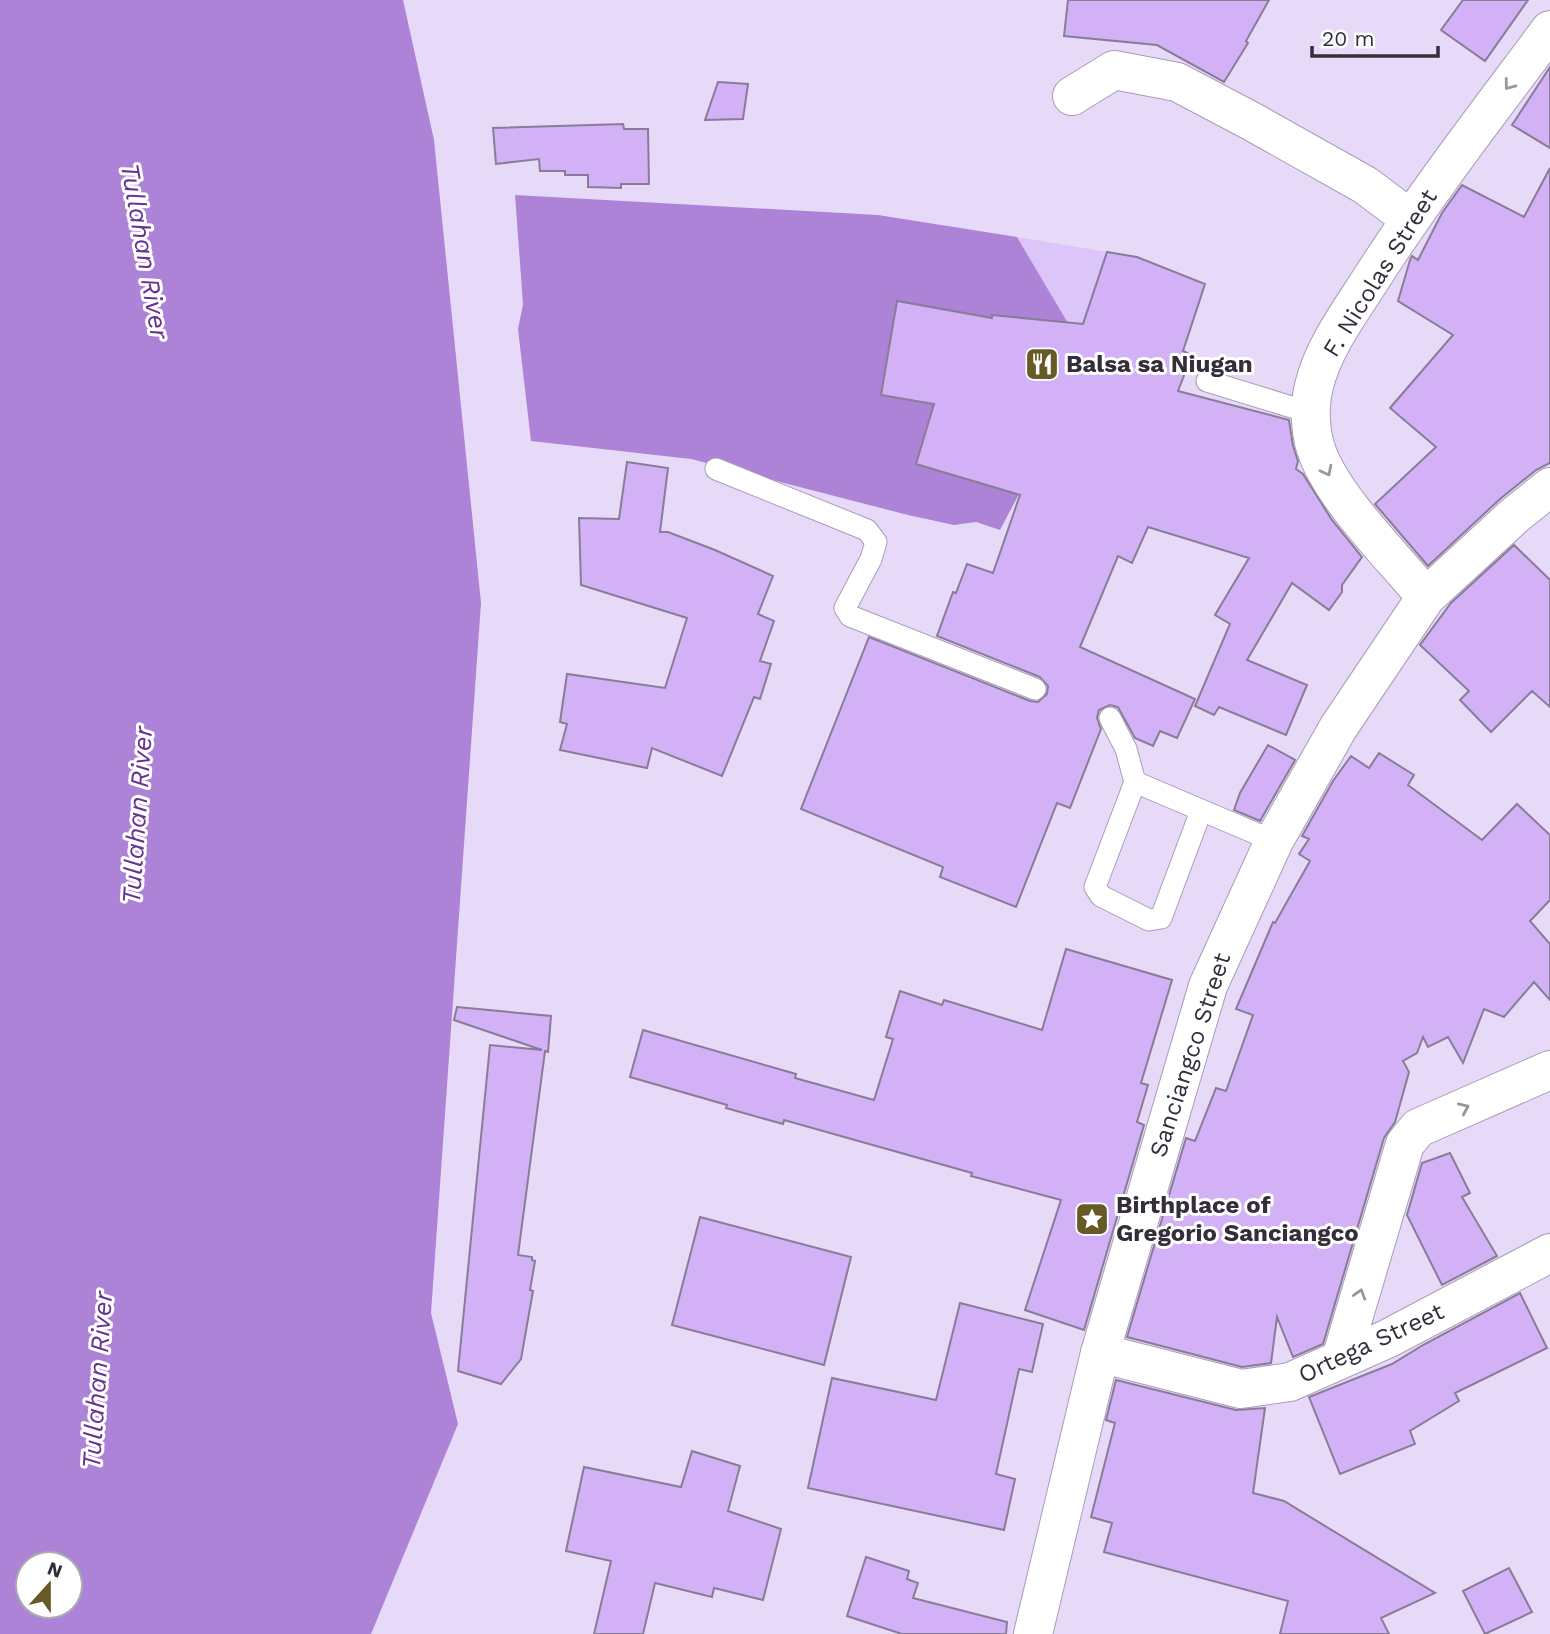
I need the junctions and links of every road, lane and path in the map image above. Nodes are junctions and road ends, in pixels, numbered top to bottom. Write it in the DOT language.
graph roads {
  1 [pos="1550,30"];
  2 [pos="1072,96"];
  3 [pos="1409,218"];
  4 [pos="1207,381"];
  5 [pos="1311,413"];
  6 [pos="716,469"];
  7 [pos="1550,487"];
  8 [pos="1426,597"];
  9 [pos="1035,689"];
  10 [pos="1110,719"];
  11 [pos="1135,782"];
  12 [pos="1201,811"];
  13 [pos="1274,841"];
  14 [pos="1550,1070"];
  15 [pos="1550,1253"];
  16 [pos="1100,1353"];
  17 [pos="1340,1359"];
  18 [pos="1033,1634"];
  1 -- 3 [label="street, F. Nicolas Street, one-way"];
  2 -- 3 [label="street"];
  3 -- 5 [label="street, F. Nicolas Street"];
  4 -- 5 [label="lane"];
  5 -- 8 [label="street, F. Nicolas Street, one-way"];
  6 -- 9 [label="lane"];
  7 -- 8 [label="street, Sanciangco Street"];
  8 -- 13 [label="street, Sanciangco Street"];
  10 -- 11 [label="lane"];
  11 -- 12 [label="lane"];
  11 -- 12 [label="lane"];
  12 -- 13 [label="lane"];
  13 -- 16 [label="street, Sanciangco Street"];
  17 -- 14 [label="street, one-way"];
  15 -- 17 [label="street, Ortega Street"];
  16 -- 17 [label="street, Ortega Street"];
  16 -- 18 [label="street, Sanciangco Street"];
}
